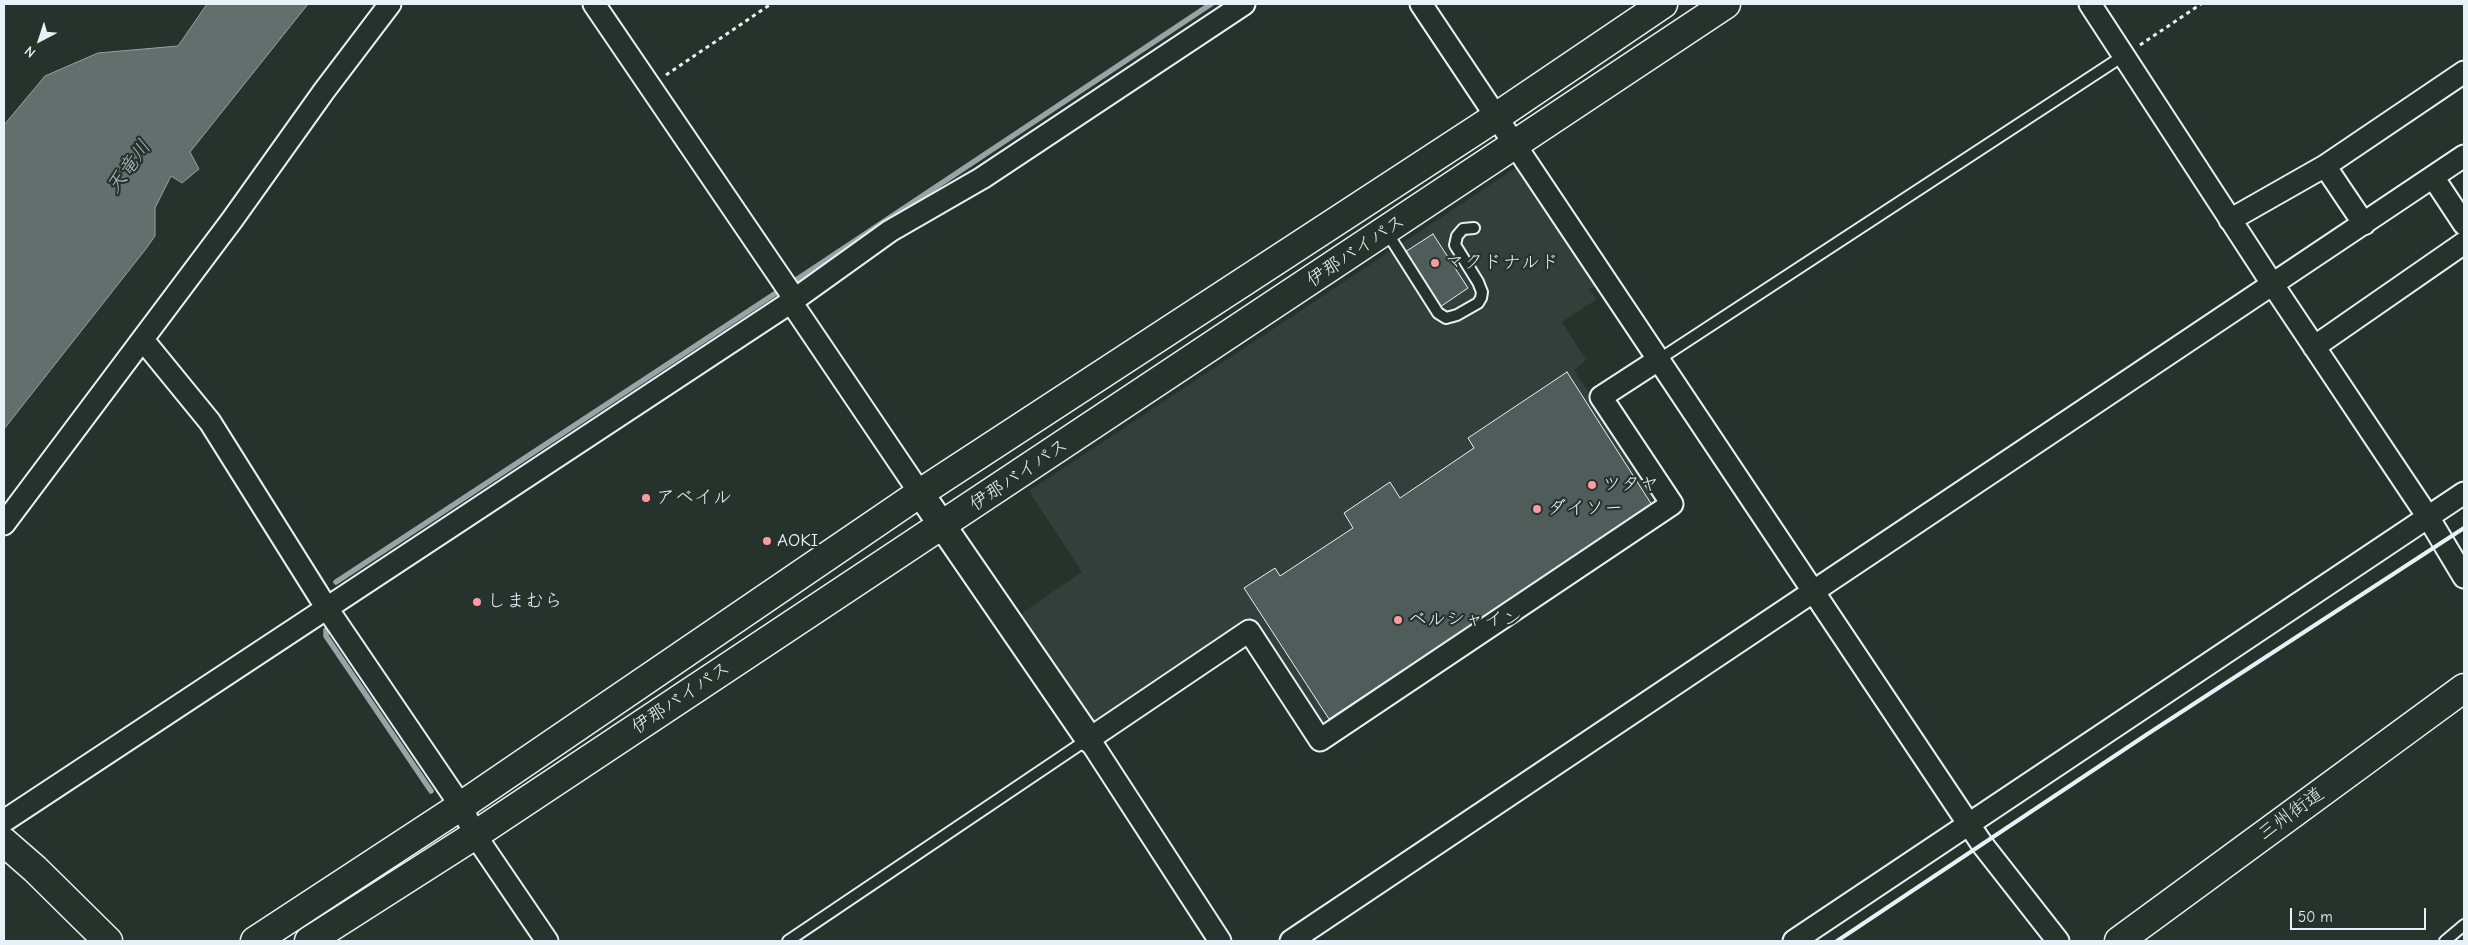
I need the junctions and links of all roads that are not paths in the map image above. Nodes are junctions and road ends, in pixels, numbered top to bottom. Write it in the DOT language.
graph roads {
  1 [pos="390,4"];
  2 [pos="594,4"];
  3 [pos="1244,4"];
  4 [pos="1422,4"];
  5 [pos="1662,4"];
  6 [pos="1726,4"];
  7 [pos="2090,4"];
  8 [pos="2122,56"];
  9 [pos="2464,72"];
  10 [pos="1496,117"];
  11 [pos="1514,146"];
  12 [pos="2464,156"];
  13 [pos="2325,166"];
  14 [pos="2433,177"];
  15 [pos="2230,220"];
  16 [pos="2364,224"];
  17 [pos="2464,224"];
  18 [pos="1474,228"];
  19 [pos="1386,231"];
  20 [pos="2464,243"];
  21 [pos="2273,285"];
  22 [pos="791,302"];
  23 [pos="143,340"];
  24 [pos="2314,347"];
  25 [pos="1658,360"];
  26 [pos="920,493"];
  27 [pos="2464,493"];
  28 [pos="2428,517"];
  29 [pos="4,524"];
  30 [pos="943,525"];
  31 [pos="2464,577"];
  32 [pos="1813,592"];
  33 [pos="326,607"];
  34 [pos="2464,688"];
  35 [pos="1089,739"];
  36 [pos="461,806"];
  37 [pos="4,821"];
  38 [pos="1969,824"];
  39 [pos="475,835"];
  40 [pos="4,842"];
  41 [pos="2464,925"];
  42 [pos="108,941"];
  43 [pos="255,941"];
  44 [pos="309,941"];
  45 [pos="547,941"];
  46 [pos="788,941"];
  47 [pos="1220,941"];
  48 [pos="1291,941"];
  49 [pos="1794,941"];
  50 [pos="2058,941"];
  51 [pos="2119,941"];
  52 [pos="2445,941"];
  1 -- 23 [label="street"];
  2 -- 22 [label="street"];
  3 -- 22 [label="street"];
  4 -- 10 [label="street"];
  5 -- 10 [label="main road, 伊那バイパス"];
  6 -- 11 [label="main road, 伊那バイパス"];
  7 -- 8 [label="street"];
  8 -- 15 [label="street"];
  8 -- 25 [label="lane"];
  9 -- 13 [label="street"];
  10 -- 11 [label="street"];
  10 -- 26 [label="main road, 伊那バイパス"];
  11 -- 19 [label="main road, 伊那バイパス"];
  11 -- 25 [label="street"];
  12 -- 14 [label="street"];
  13 -- 15 [label="street"];
  13 -- 16 [label="street"];
  14 -- 16 [label="street"];
  14 -- 17 [label="street"];
  15 -- 21 [label="street"];
  16 -- 21 [label="street"];
  18 -- 19 [label="lane"];
  19 -- 30 [label="main road, 伊那バイパス"];
  20 -- 24 [label="street"];
  21 -- 24 [label="street"];
  21 -- 32 [label="street"];
  22 -- 26 [label="street"];
  22 -- 33 [label="street"];
  23 -- 29 [label="street"];
  23 -- 33 [label="street"];
  24 -- 28 [label="street"];
  25 -- 32 [label="street"];
  25 -- 35 [label="street"];
  26 -- 30 [label="street"];
  26 -- 36 [label="main road, 伊那バイパス"];
  27 -- 28 [label="street"];
  28 -- 31 [label="street"];
  28 -- 38 [label="street"];
  30 -- 35 [label="street"];
  30 -- 39 [label="main road, 伊那バイパス"];
  32 -- 38 [label="street"];
  32 -- 48 [label="street"];
  33 -- 36 [label="street"];
  33 -- 37 [label="street"];
  34 -- 51 [label="main road, 三州街道"];
  35 -- 46 [label="lane"];
  35 -- 47 [label="street"];
  36 -- 39 [label="street"];
  36 -- 43 [label="main road, 伊那バイパス"];
  38 -- 49 [label="street"];
  38 -- 50 [label="street"];
  39 -- 44 [label="main road, 伊那バイパス"];
  39 -- 45 [label="street"];
  40 -- 42 [label="main road"];
  41 -- 52 [label="lane"];
}
